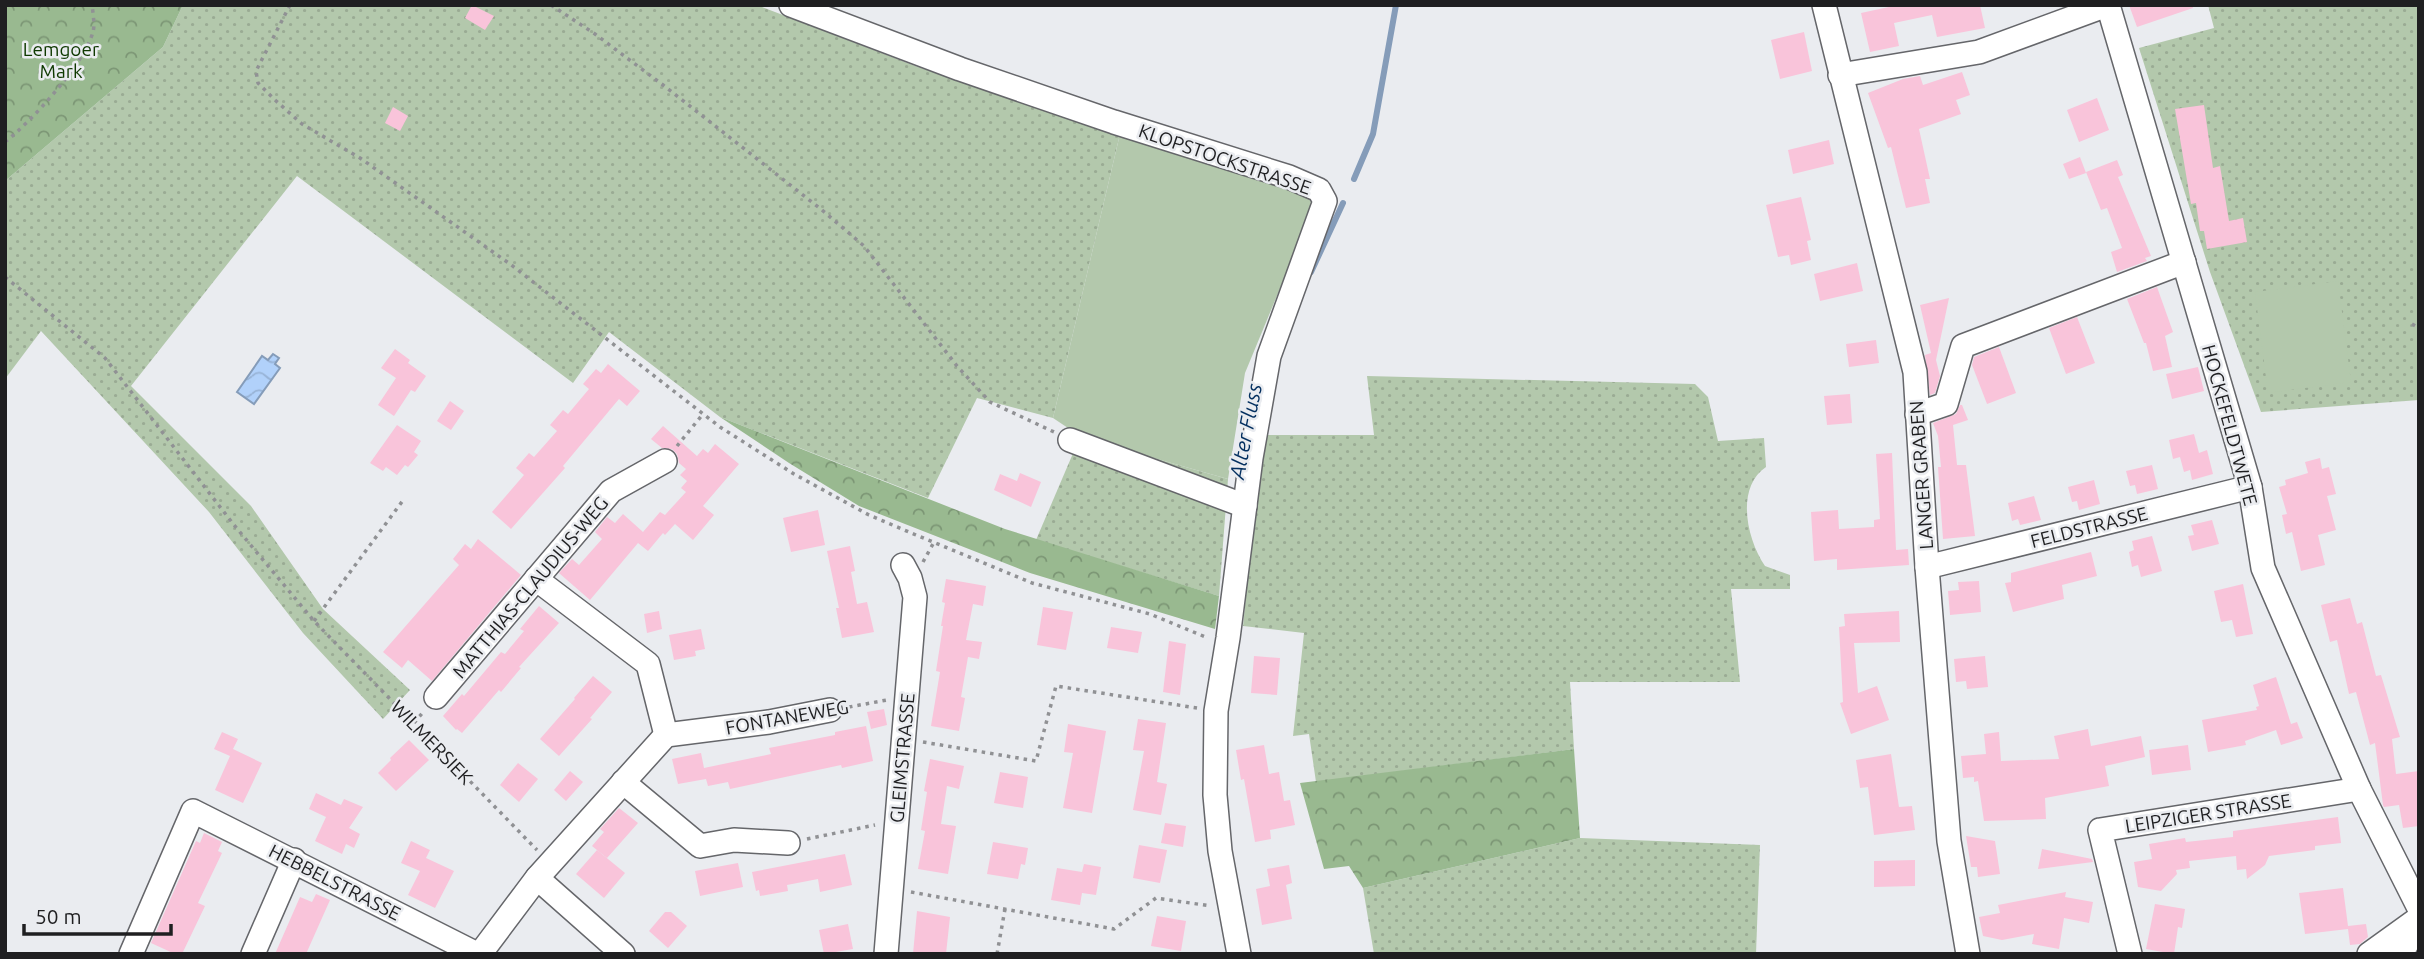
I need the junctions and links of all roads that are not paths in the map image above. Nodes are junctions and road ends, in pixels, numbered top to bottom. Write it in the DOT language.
graph roads {
  1 [pos="791,5"];
  2 [pos="1824,5"];
  3 [pos="2108,5"];
  4 [pos="1840,75"];
  5 [pos="2184,262"];
  6 [pos="1917,414"];
  7 [pos="1070,440"];
  8 [pos="665,461"];
  9 [pos="2250,487"];
  10 [pos="1245,506"];
  11 [pos="903,565"];
  12 [pos="1927,567"];
  13 [pos="536,579"];
  14 [pos="436,697"];
  15 [pos="830,710"];
  16 [pos="666,735"];
  17 [pos="623,782"];
  18 [pos="2359,789"];
  19 [pos="788,844"];
  20 [pos="294,860"];
  21 [pos="544,871"];
  22 [pos="2419,908"];
  23 [pos="2419,920"];
  24 [pos="131,954"];
  25 [pos="253,954"];
  26 [pos="478,954"];
  27 [pos="623,954"];
  28 [pos="886,954"];
  29 [pos="1239,954"];
  30 [pos="1968,954"];
  31 [pos="2130,954"];
  32 [pos="2370,954"];
  33 [pos="2401,954"];
  1 -- 10 [label="street, KLOPSTOCKSTRASSE"];
  2 -- 4 [label="street, LANGER GRABEN"];
  3 -- 4 [label="street, HOCKEFELDTWETE"];
  3 -- 5 [label="street, HOCKEFELDTWETE"];
  4 -- 6 [label="street, LANGER GRABEN"];
  5 -- 6 [label="street"];
  5 -- 9 [label="street, HOCKEFELDTWETE"];
  6 -- 12 [label="street, LANGER GRABEN"];
  7 -- 10 [label="street"];
  8 -- 13 [label="street, MATTHIAS-CLAUDIUS-WEG"];
  9 -- 12 [label="street, FELDSTRASSE"];
  9 -- 18 [label="street, HOCKEFELDTWETE"];
  10 -- 29 [label="street, KLOPSTOCKSTRASSE"];
  11 -- 28 [label="street, GLEIMSTRASSE"];
  12 -- 30 [label="street, LANGER GRABEN"];
  13 -- 14 [label="street, MATTHIAS-CLAUDIUS-WEG"];
  13 -- 16 [label="street"];
  15 -- 16 [label="street, FONTANEWEG"];
  16 -- 17 [label="street"];
  17 -- 19 [label="street"];
  17 -- 21 [label="street"];
  18 -- 22 [label="street, HOCKEFELDTWETE"];
  18 -- 31 [label="street, LEIPZIGER STRASSE"];
  20 -- 24 [label="street, HEBBELSTRASSE"];
  20 -- 25 [label="street"];
  20 -- 26 [label="street, HEBBELSTRASSE"];
  21 -- 26 [label="street, HEBBELSTRASSE"];
  21 -- 27 [label="street"];
  23 -- 32 [label="street"];
  23 -- 33 [label="street"];
}
